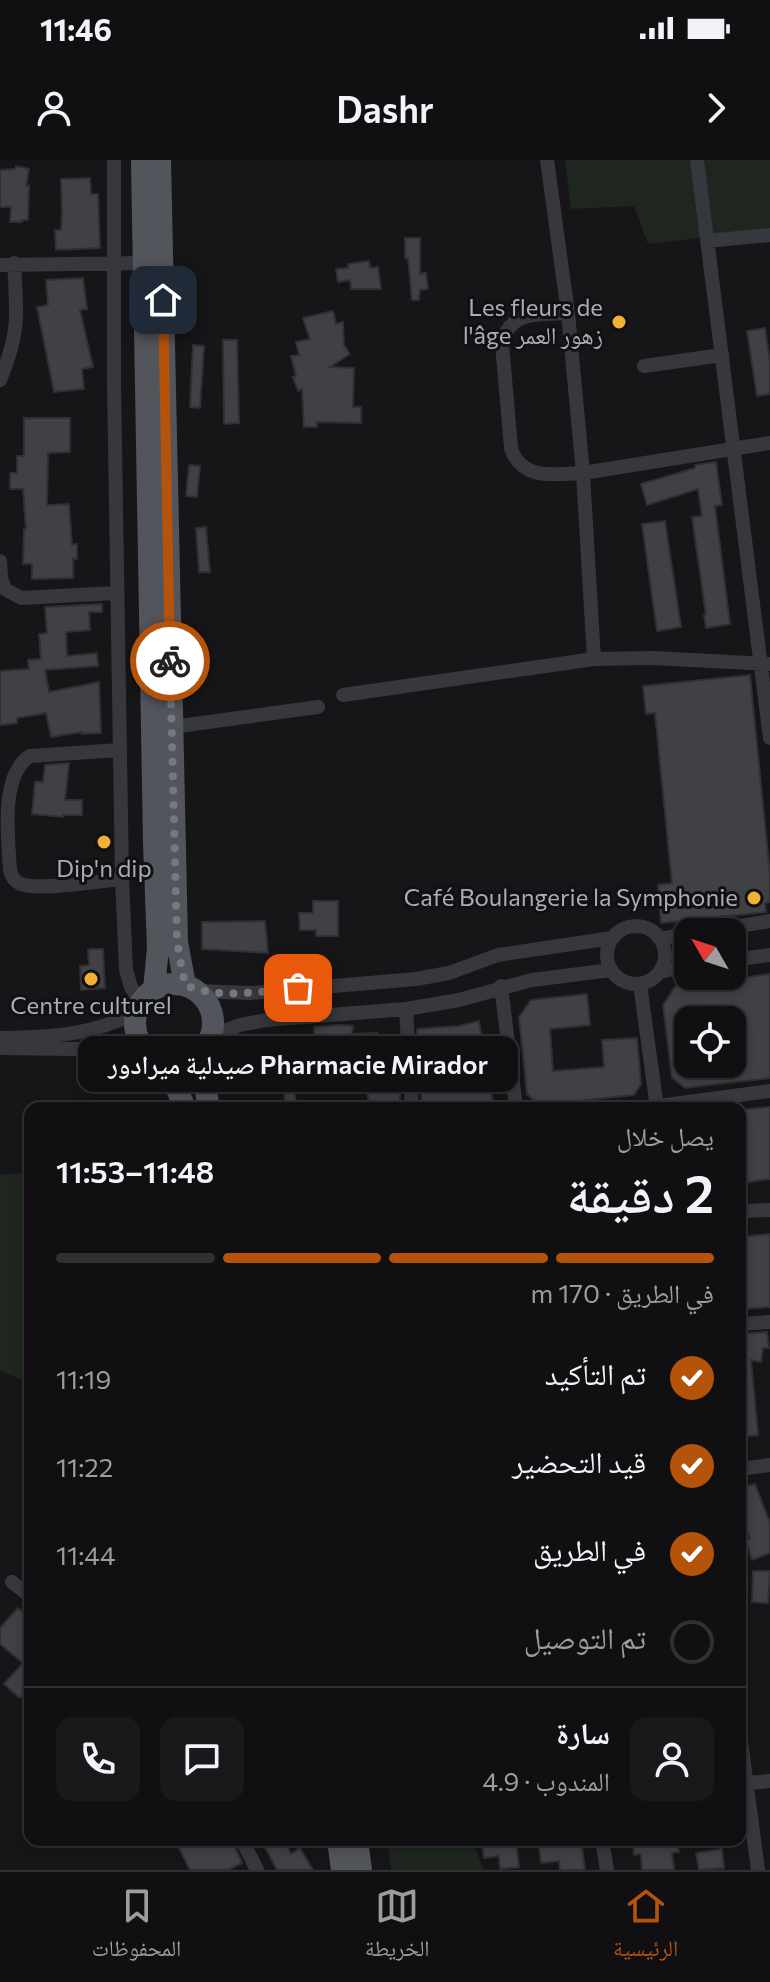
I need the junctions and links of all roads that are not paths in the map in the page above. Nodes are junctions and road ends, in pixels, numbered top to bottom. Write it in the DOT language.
graph roads {
  1 [pos="114,160"];
  2 [pos="142,160"];
  3 [pos="160,160"];
  4 [pos="547,160"];
  5 [pos="697,160"];
  6 [pos="770,235"];
  7 [pos="707,241"];
  8 [pos="143,263"];
  9 [pos="7,264"];
  10 [pos="115,265"];
  11 [pos="568,313"];
  12 [pos="722,355"];
  13 [pos="644,366"];
  14 [pos="0,380"];
  15 [pos="770,443"];
  16 [pos="735,447"];
  17 [pos="583,473"];
  18 [pos="0,561"];
  19 [pos="116,593"];
  20 [pos="594,659"];
  21 [pos="765,663"];
  22 [pos="343,695"];
  23 [pos="318,707"];
  24 [pos="172,727"];
  25 [pos="770,738"];
  26 [pos="119,750"];
  27 [pos="122,879"];
  28 [pos="770,921"];
  29 [pos="746,925"];
  30 [pos="674,936"];
  31 [pos="612,938"];
  32 [pos="660,939"];
  33 [pos="770,955"];
  34 [pos="746,958"];
  35 [pos="674,969"];
  36 [pos="611,970"];
  37 [pos="660,972"];
  38 [pos="640,984"];
  39 [pos="501,986"];
  40 [pos="191,988"];
  41 [pos="144,1001"];
  42 [pos="406,1009"];
  43 [pos="0,1038"];
  44 [pos="205,1044"];
  45 [pos="0,1048"];
  46 [pos="145,1050"];
  47 [pos="165,1061"];
  48 [pos="770,1091"];
  49 [pos="182,1102"];
  50 [pos="209,1102"];
  51 [pos="412,1102"];
  52 [pos="515,1102"];
  53 [pos="652,1102"];
  54 [pos="689,1102"];
  55 [pos="770,1210"];
  56 [pos="746,1211"];
  57 [pos="770,1322"];
  58 [pos="746,1324"];
  59 [pos="770,1465"];
  60 [pos="746,1468"];
  61 [pos="12,1582"];
  62 [pos="24,1591"];
  63 [pos="770,1781"];
  64 [pos="746,1784"];
  65 [pos="746,1801"];
  66 [pos="245,1846"];
  67 [pos="339,1846"];
  68 [pos="358,1846"];
  69 [pos="603,1846"];
  70 [pos="257,1870"];
  71 [pos="342,1870"];
  72 [pos="361,1870"];
  73 [pos="607,1870"];
  74 [pos="758,1870"];
  1 -- 10 [label="street"];
  2 -- 8 [label="main road"];
  3 -- 24 [label="main road"];
  4 -- 11 [label="street"];
  5 -- 7 [label="street"];
  6 -- 7 [label="street"];
  7 -- 12 [label="street"];
  8 -- 10 [label="street"];
  8 -- 41 [label="main road"];
  9 -- 10 [label="street"];
  9 -- 14 [label="street"];
  10 -- 19 [label="street"];
  11 -- 17 [label="street"];
  11 -- 17 [label="street"];
  12 -- 13 [label="street"];
  12 -- 16 [label="street"];
  15 -- 16 [label="street"];
  16 -- 17 [label="street"];
  16 -- 21 [label="street"];
  17 -- 20 [label="street"];
  18 -- 19 [label="street"];
  19 -- 26 [label="street"];
  20 -- 21 [label="street"];
  20 -- 22 [label="street"];
  21 -- 25 [label="street"];
  23 -- 24 [label="street"];
  24 -- 40 [label="main road"];
  26 -- 27 [label="street"];
  26 -- 27 [label="street"];
  27 -- 41 [label="street"];
  28 -- 29 [label="street"];
  30 -- 32 [label="street"];
  31 -- 32 [label="street"];
  31 -- 36 [label="street"];
  31 -- 40 [label="street"];
  32 -- 37 [label="street"];
  33 -- 34 [label="street"];
  35 -- 37 [label="street"];
  36 -- 38 [label="street"];
  36 -- 39 [label="street"];
  37 -- 38 [label="street"];
  38 -- 53 [label="street"];
  39 -- 42 [label="street"];
  39 -- 52 [label="street"];
  40 -- 41 [label="main road"];
  40 -- 44 [label="main road"];
  41 -- 43 [label="street"];
  41 -- 46 [label="main road"];
  42 -- 44 [label="street"];
  42 -- 51 [label="street"];
  44 -- 47 [label="main road"];
  44 -- 50 [label="main road"];
  45 -- 46 [label="street"];
  46 -- 47 [label="main road"];
  47 -- 49 [label="main road"];
  48 -- 54 [label="street"];
  55 -- 56 [label="street"];
  57 -- 58 [label="street"];
  59 -- 60 [label="street"];
  61 -- 62 [label="street"];
  63 -- 64 [label="street"];
  65 -- 74 [label="street"];
  66 -- 70 [label="street"];
  67 -- 71 [label="main road"];
  68 -- 72 [label="main road"];
  69 -- 73 [label="street"];
}
